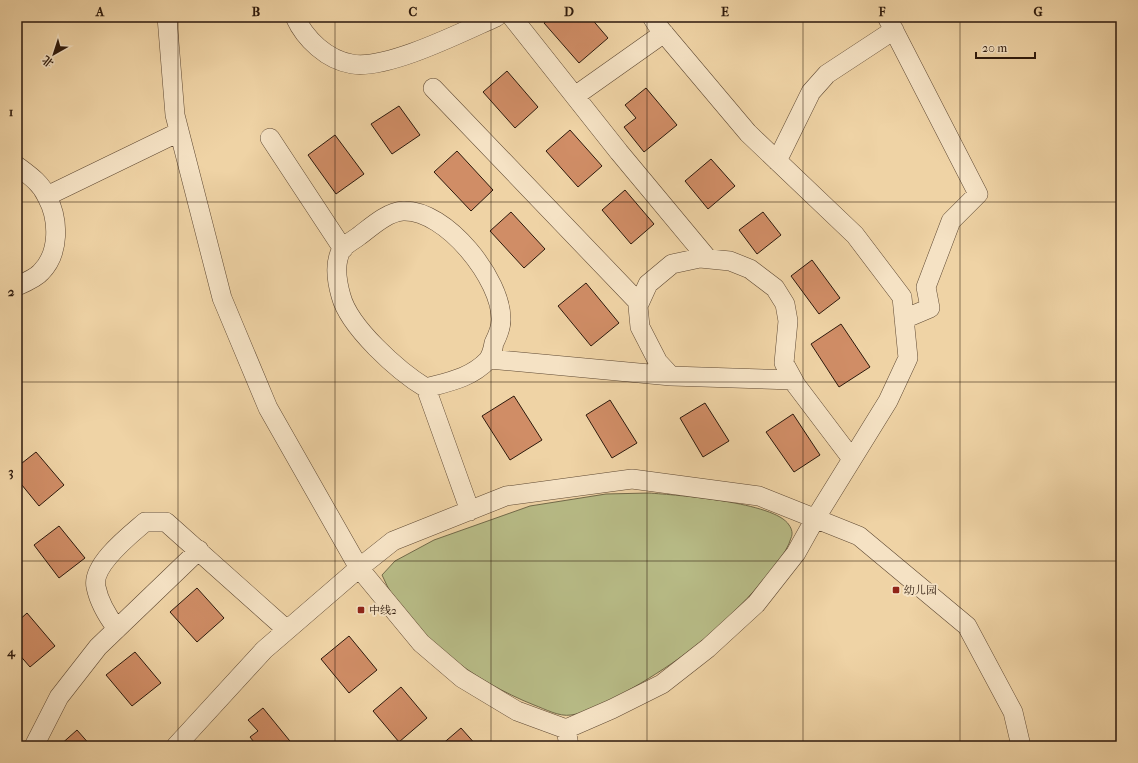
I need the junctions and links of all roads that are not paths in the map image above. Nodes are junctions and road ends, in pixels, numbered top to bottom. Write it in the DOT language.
graph roads {
  1 [pos="167,17"];
  2 [pos="295,17"];
  3 [pos="496,17"];
  4 [pos="512,17"];
  5 [pos="652,17"];
  6 [pos="890,24"];
  7 [pos="664,33"];
  8 [pos="433,88"];
  9 [pos="575,96"];
  10 [pos="180,132"];
  11 [pos="270,138"];
  12 [pos="777,161"];
  13 [pos="17,166"];
  14 [pos="47,196"];
  15 [pos="342,249"];
  16 [pos="708,259"];
  17 [pos="17,286"];
  18 [pos="639,303"];
  19 [pos="904,319"];
  20 [pos="489,359"];
  21 [pos="671,376"];
  22 [pos="793,380"];
  23 [pos="426,388"];
  24 [pos="852,459"];
  25 [pos="470,510"];
  26 [pos="815,518"];
  27 [pos="199,550"];
  28 [pos="359,568"];
  29 [pos="117,629"];
  30 [pos="287,630"];
  31 [pos="567,737"];
  32 [pos="34,746"];
  33 [pos="176,746"];
  34 [pos="1021,746"];
  1 -- 10 [label="street"];
  2 -- 3 [label="street"];
  4 -- 9 [label="street"];
  5 -- 7 [label="street"];
  6 -- 12 [label="street"];
  6 -- 19 [label="street"];
  7 -- 9 [label="street"];
  7 -- 12 [label="street"];
  8 -- 18 [label="street"];
  9 -- 16 [label="street"];
  10 -- 14 [label="street"];
  10 -- 28 [label="street"];
  11 -- 15 [label="street"];
  12 -- 19 [label="street"];
  13 -- 14 [label="street"];
  14 -- 17 [label="street"];
  15 -- 20 [label="street"];
  15 -- 23 [label="street"];
  16 -- 18 [label="street"];
  16 -- 22 [label="street"];
  18 -- 21 [label="street"];
  19 -- 24 [label="street"];
  20 -- 21 [label="street"];
  20 -- 23 [label="street"];
  21 -- 22 [label="street"];
  22 -- 24 [label="street"];
  23 -- 25 [label="street"];
  24 -- 26 [label="street"];
  25 -- 26 [label="street"];
  25 -- 28 [label="street"];
  26 -- 31 [label="street"];
  26 -- 34 [label="street"];
  27 -- 29 [label="street"];
  27 -- 29 [label="street"];
  27 -- 30 [label="street"];
  28 -- 30 [label="street"];
  28 -- 31 [label="street"];
  29 -- 32 [label="street"];
  30 -- 33 [label="street"];
}
